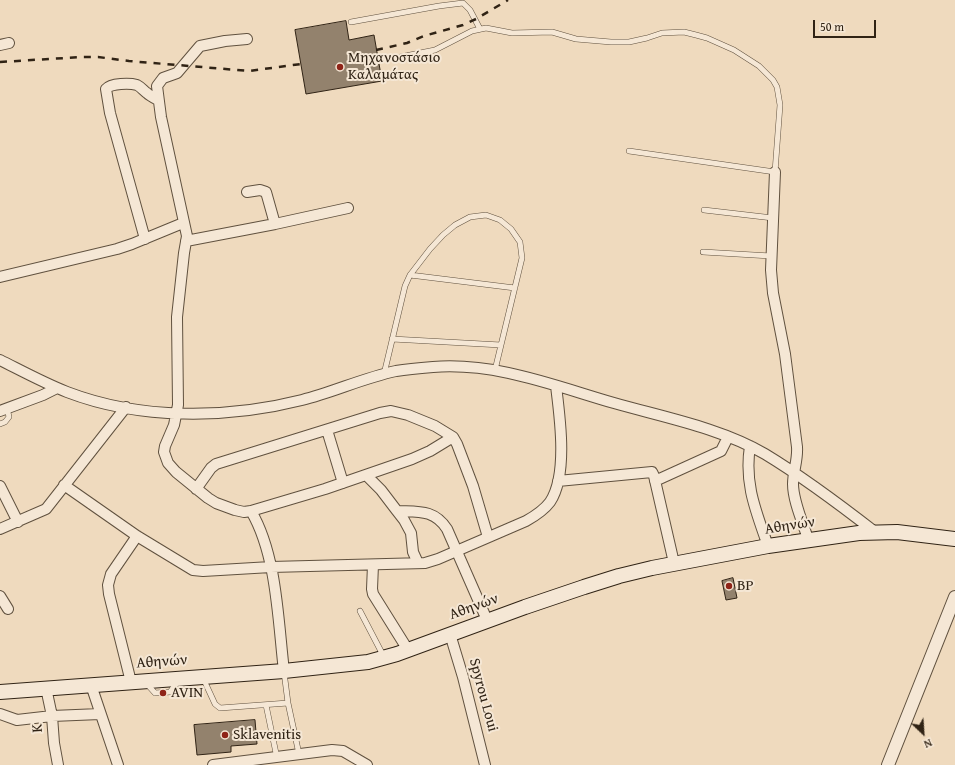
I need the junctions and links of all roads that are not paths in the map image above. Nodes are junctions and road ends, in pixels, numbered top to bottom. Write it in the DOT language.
graph roads {
  1 [pos="351,22"];
  2 [pos="480,29"];
  3 [pos="247,39"];
  4 [pos="400,57"];
  5 [pos="158,100"];
  6 [pos="629,151"];
  7 [pos="775,172"];
  8 [pos="247,192"];
  9 [pos="348,208"];
  10 [pos="704,210"];
  11 [pos="773,218"];
  12 [pos="183,223"];
  13 [pos="275,224"];
  14 [pos="145,239"];
  15 [pos="186,242"];
  16 [pos="703,252"];
  17 [pos="770,256"];
  18 [pos="410,275"];
  19 [pos="0,277"];
  20 [pos="515,288"];
  21 [pos="392,339"];
  22 [pos="501,345"];
  23 [pos="0,360"];
  24 [pos="495,370"];
  25 [pos="384,374"];
  26 [pos="556,386"];
  27 [pos="57,388"];
  28 [pos="126,407"];
  29 [pos="3,410"];
  30 [pos="176,413"];
  31 [pos="0,424"];
  32 [pos="327,430"];
  33 [pos="453,437"];
  34 [pos="728,437"];
  35 [pos="750,446"];
  36 [pos="795,473"];
  37 [pos="366,475"];
  38 [pos="558,481"];
  39 [pos="655,481"];
  40 [pos="342,483"];
  41 [pos="64,485"];
  42 [pos="0,486"];
  43 [pos="196,489"];
  44 [pos="251,511"];
  45 [pos="397,511"];
  46 [pos="18,522"];
  47 [pos="0,529"];
  48 [pos="875,532"];
  49 [pos="138,536"];
  50 [pos="488,537"];
  51 [pos="808,539"];
  52 [pos="955,539"];
  53 [pos="768,546"];
  54 [pos="456,551"];
  55 [pos="418,563"];
  56 [pos="674,564"];
  57 [pos="373,565"];
  58 [pos="271,567"];
  59 [pos="0,596"];
  60 [pos="955,597"];
  61 [pos="8,609"];
  62 [pos="360,611"];
  63 [pos="487,620"];
  64 [pos="450,634"];
  65 [pos="408,650"];
  66 [pos="384,658"];
  67 [pos="284,671"];
  68 [pos="202,676"];
  69 [pos="137,681"];
  70 [pos="91,685"];
  71 [pos="46,688"];
  72 [pos="0,692"];
  73 [pos="288,703"];
  74 [pos="266,705"];
  75 [pos="0,714"];
  76 [pos="100,714"];
  77 [pos="52,716"];
  78 [pos="299,755"];
  79 [pos="277,758"];
  80 [pos="58,765"];
  81 [pos="118,765"];
  82 [pos="212,765"];
  83 [pos="217,765"];
  84 [pos="367,765"];
  85 [pos="485,765"];
  86 [pos="888,765"];
  1 -- 2 [label="lane"];
  2 -- 4 [label="lane"];
  2 -- 7 [label="lane"];
  3 -- 5 [label="street"];
  5 -- 12 [label="street"];
  5 -- 14 [label="street"];
  6 -- 7 [label="lane"];
  7 -- 11 [label="street"];
  8 -- 13 [label="street"];
  9 -- 13 [label="street"];
  10 -- 11 [label="lane"];
  11 -- 17 [label="street"];
  12 -- 14 [label="street"];
  12 -- 15 [label="street"];
  13 -- 15 [label="street"];
  14 -- 19 [label="street"];
  15 -- 30 [label="street"];
  16 -- 17 [label="lane"];
  17 -- 36 [label="street"];
  18 -- 20 [label="lane"];
  18 -- 20 [label="lane"];
  18 -- 21 [label="lane"];
  20 -- 22 [label="lane"];
  21 -- 22 [label="lane"];
  21 -- 25 [label="lane"];
  22 -- 24 [label="lane"];
  23 -- 27 [label="street"];
  24 -- 25 [label="street"];
  24 -- 26 [label="street"];
  25 -- 30 [label="street"];
  26 -- 34 [label="street"];
  26 -- 38 [label="street"];
  27 -- 28 [label="street"];
  27 -- 29 [label="street"];
  28 -- 30 [label="street"];
  28 -- 41 [label="street"];
  29 -- 31 [label="lane"];
  30 -- 43 [label="street"];
  32 -- 33 [label="street"];
  32 -- 40 [label="street"];
  32 -- 43 [label="street"];
  33 -- 37 [label="street"];
  33 -- 50 [label="street"];
  34 -- 35 [label="street"];
  34 -- 39 [label="street"];
  35 -- 36 [label="street"];
  35 -- 53 [label="street"];
  36 -- 48 [label="street"];
  36 -- 51 [label="street"];
  37 -- 40 [label="street"];
  37 -- 45 [label="street"];
  38 -- 39 [label="street"];
  38 -- 50 [label="street"];
  39 -- 56 [label="street"];
  40 -- 44 [label="street"];
  41 -- 46 [label="street"];
  41 -- 49 [label="street"];
  42 -- 46 [label="street"];
  43 -- 44 [label="street"];
  44 -- 58 [label="street"];
  45 -- 54 [label="street"];
  45 -- 55 [label="street"];
  46 -- 47 [label="street"];
  48 -- 51 [label="main road, Αθηνών"];
  48 -- 52 [label="main road, Αθηνών"];
  49 -- 58 [label="street"];
  49 -- 69 [label="street"];
  50 -- 54 [label="street"];
  51 -- 53 [label="main road, Αθηνών"];
  53 -- 56 [label="main road, Αθηνών"];
  54 -- 55 [label="street"];
  54 -- 63 [label="street"];
  55 -- 57 [label="street"];
  56 -- 63 [label="main road, Αθηνών"];
  57 -- 58 [label="street"];
  57 -- 65 [label="street"];
  58 -- 67 [label="street"];
  59 -- 61 [label="street"];
  60 -- 86 [label="street"];
  62 -- 66 [label="lane"];
  63 -- 64 [label="main road, Αθηνών"];
  64 -- 65 [label="main road, Αθηνών"];
  64 -- 85 [label="street, Spyrou Loui"];
  65 -- 66 [label="main road, Αθηνών"];
  66 -- 67 [label="main road, Αθηνών"];
  67 -- 68 [label="main road, Αθηνών"];
  67 -- 73 [label="lane"];
  68 -- 69 [label="main road, Αθηνών"];
  68 -- 74 [label="lane"];
  69 -- 70 [label="main road, Αθηνών"];
  70 -- 71 [label="main road, Αθηνών"];
  70 -- 76 [label="street"];
  71 -- 72 [label="main road, Αθηνών"];
  71 -- 77 [label="street, Κ"];
  73 -- 74 [label="lane"];
  73 -- 78 [label="lane"];
  74 -- 79 [label="lane"];
  75 -- 77 [label="street"];
  76 -- 77 [label="street"];
  76 -- 81 [label="street"];
  77 -- 80 [label="street, Κ"];
  78 -- 79 [label="street"];
  78 -- 84 [label="street"];
  79 -- 83 [label="street"];
  82 -- 83 [label="street"];
}
